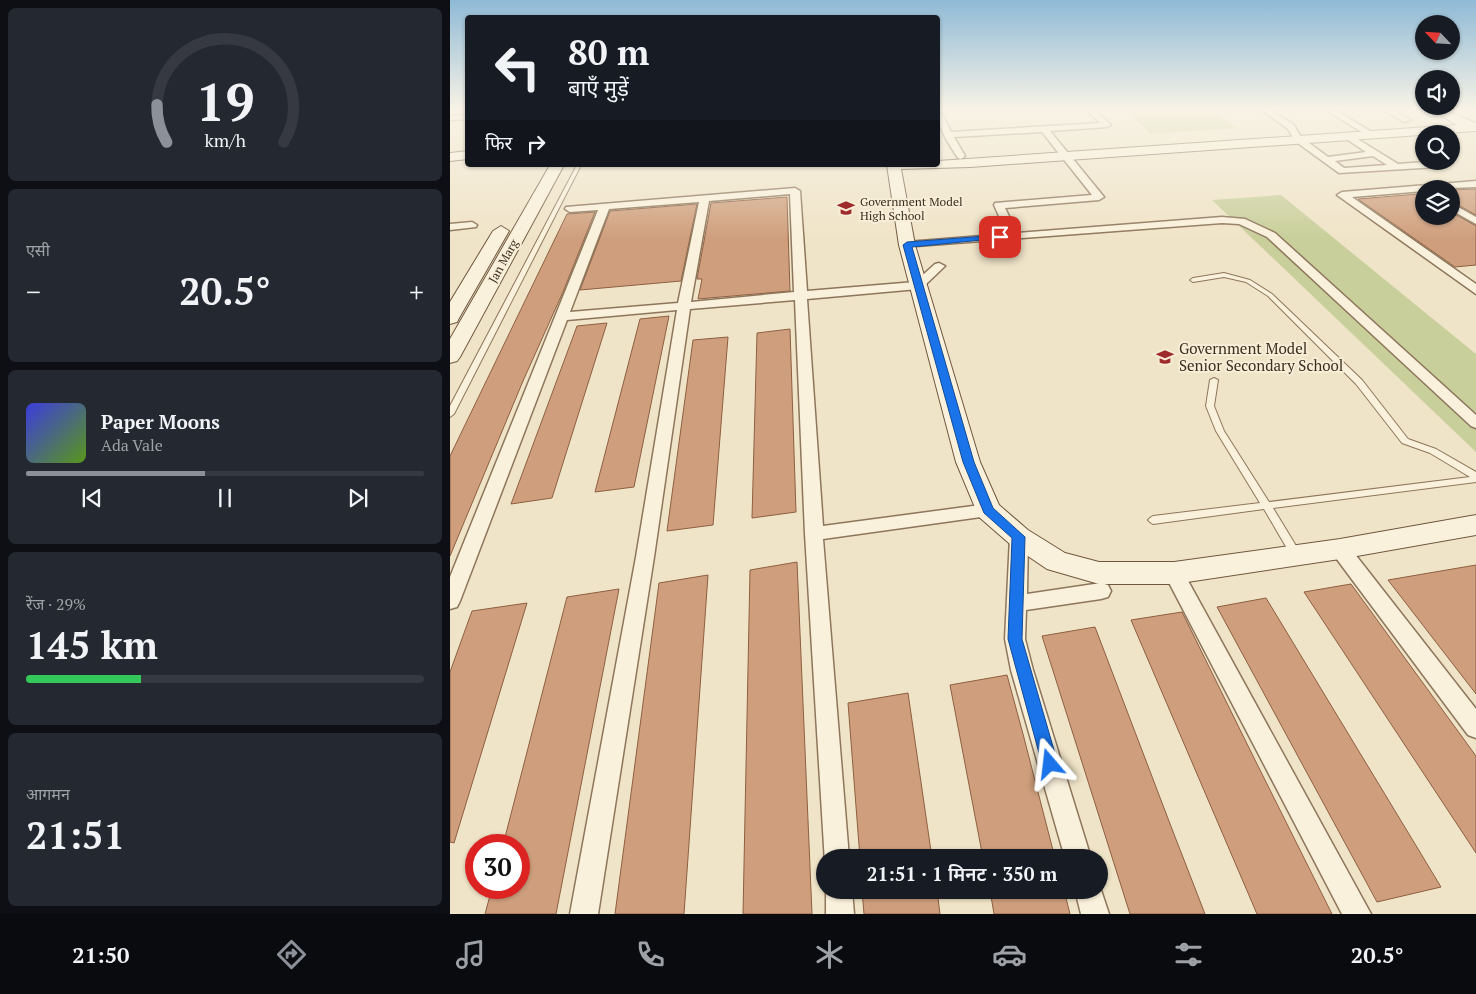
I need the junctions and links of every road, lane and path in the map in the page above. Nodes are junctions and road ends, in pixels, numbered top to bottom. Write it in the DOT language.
graph roads {
  1 [pos="959,153"];
  2 [pos="1097,153"];
  3 [pos="1316,153"];
  4 [pos="1375,153"];
  5 [pos="1063,155"];
  6 [pos="961,156"];
  7 [pos="1326,160"];
  8 [pos="980,161"];
  9 [pos="940,162"];
  10 [pos="940,164"];
  11 [pos="1415,166"];
  12 [pos="556,167"];
  13 [pos="578,167"];
  14 [pos="894,167"];
  15 [pos="1396,167"];
  16 [pos="538,169"];
  17 [pos="1476,184"];
  18 [pos="1460,185"];
  19 [pos="1415,189"];
  20 [pos="704,198"];
  21 [pos="518,202"];
  22 [pos="605,206"];
  23 [pos="570,209"];
  24 [pos="1460,211"];
  25 [pos="508,219"];
  26 [pos="1476,221"];
  27 [pos="472,225"];
  28 [pos="450,227"];
  29 [pos="1013,236"];
  30 [pos="907,245"];
  31 [pos="939,266"];
  32 [pos="1192,280"];
  33 [pos="918,285"];
  34 [pos="1476,290"];
  35 [pos="801,294"];
  36 [pos="684,306"];
  37 [pos="450,318"];
  38 [pos="561,318"];
  39 [pos="450,357"];
  40 [pos="1214,380"];
  41 [pos="450,414"];
  42 [pos="1476,423"];
  43 [pos="1476,478"];
  44 [pos="1265,506"];
  45 [pos="988,510"];
  46 [pos="1153,520"];
  47 [pos="1476,525"];
  48 [pos="814,534"];
  49 [pos="1019,537"];
  50 [pos="1340,549"];
  51 [pos="1296,555"];
  52 [pos="1174,573"];
  53 [pos="1101,591"];
  54 [pos="450,601"];
  55 [pos="1018,604"];
  56 [pos="1476,727"];
  57 [pos="835,849"];
  58 [pos="1075,849"];
  59 [pos="839,899"];
  60 [pos="1091,899"];
  61 [pos="584,914"];
  62 [pos="840,914"];
  63 [pos="1095,914"];
  64 [pos="1357,914"];
  1 -- 6 [label="street"];
  2 -- 5 [label="street"];
  3 -- 7 [label="street"];
  4 -- 7 [label="street"];
  4 -- 15 [label="street"];
  5 -- 8 [label="street"];
  5 -- 29 [label="street"];
  7 -- 15 [label="street"];
  8 -- 9 [label="street"];
  8 -- 10 [label="street"];
  11 -- 15 [label="street"];
  12 -- 39 [label="street, Jan Marg"];
  13 -- 41 [label="lane"];
  14 -- 30 [label="street"];
  16 -- 21 [label="street"];
  17 -- 18 [label="street"];
  19 -- 34 [label="street"];
  20 -- 22 [label="street"];
  20 -- 35 [label="street"];
  20 -- 36 [label="street"];
  22 -- 23 [label="street"];
  22 -- 38 [label="street"];
  24 -- 26 [label="street"];
  25 -- 37 [label="street, Jan Marg"];
  27 -- 28 [label="street"];
  29 -- 30 [label="street"];
  29 -- 42 [label="street"];
  30 -- 33 [label="street"];
  31 -- 33 [label="street"];
  32 -- 43 [label="lane"];
  33 -- 35 [label="street"];
  33 -- 45 [label="street"];
  35 -- 36 [label="street"];
  35 -- 48 [label="street"];
  36 -- 38 [label="street"];
  36 -- 61 [label="street"];
  38 -- 54 [label="street"];
  40 -- 44 [label="lane"];
  43 -- 44 [label="lane"];
  44 -- 46 [label="lane"];
  44 -- 51 [label="lane"];
  45 -- 48 [label="street"];
  45 -- 49 [label="street"];
  47 -- 50 [label="street"];
  48 -- 57 [label="street"];
  49 -- 52 [label="street"];
  49 -- 55 [label="street"];
  50 -- 51 [label="street"];
  50 -- 56 [label="street"];
  51 -- 52 [label="street"];
  52 -- 64 [label="street"];
  53 -- 55 [label="street"];
  55 -- 58 [label="street"];
  59 -- 62 [label="street"];
  60 -- 63 [label="street"];
}
